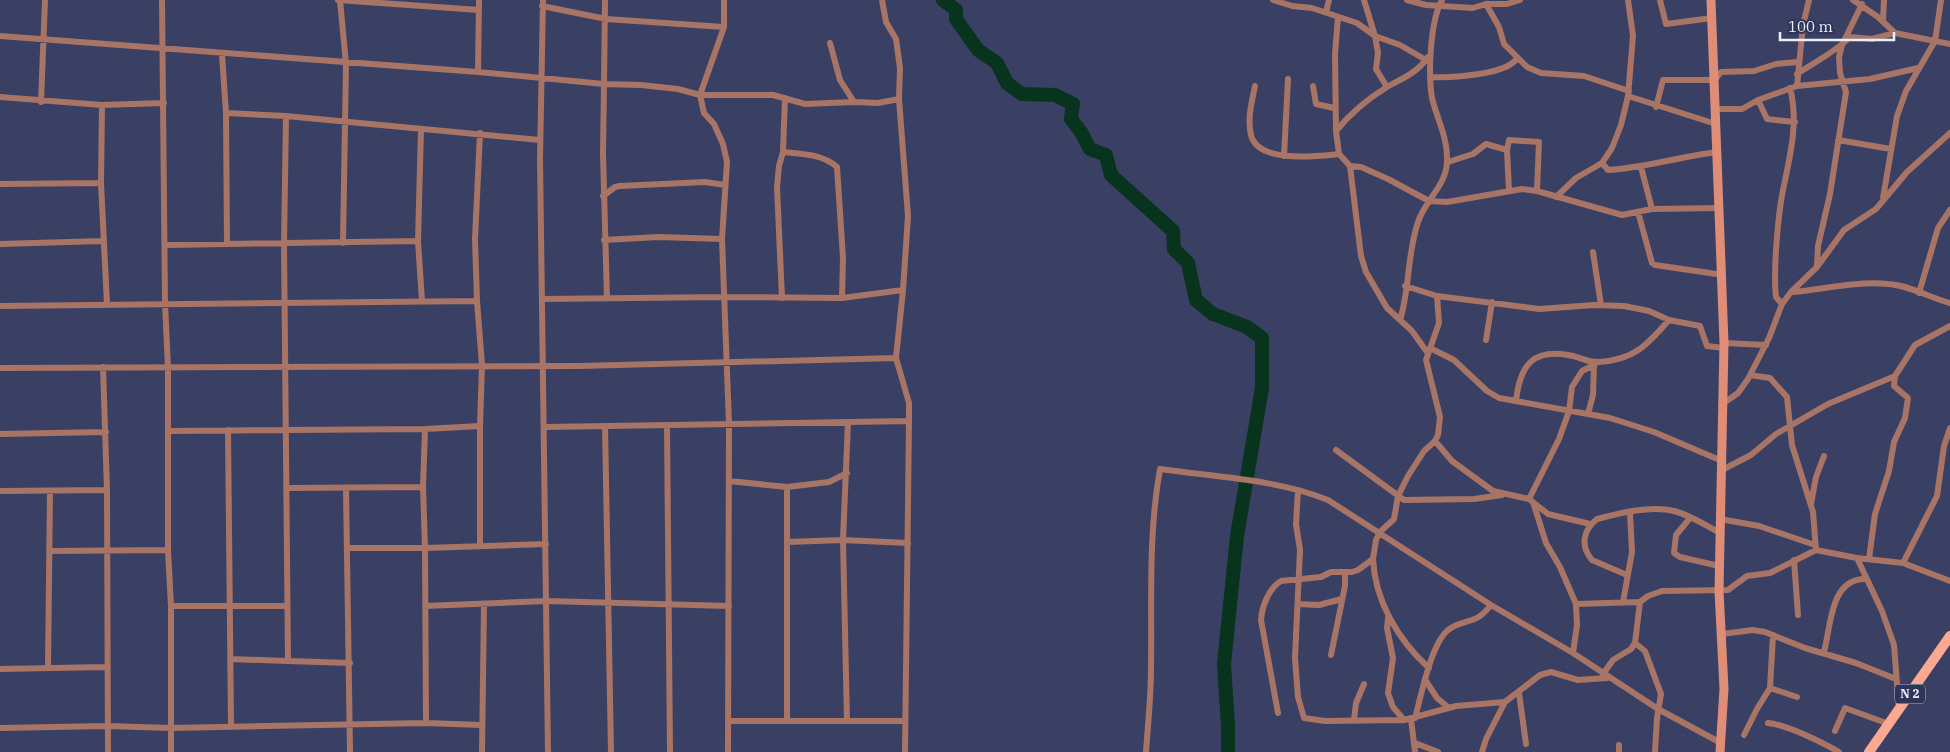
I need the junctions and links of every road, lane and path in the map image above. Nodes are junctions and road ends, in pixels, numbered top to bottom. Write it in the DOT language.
graph roads {
  1 [pos="45,0"];
  2 [pos="162,0"];
  3 [pos="339,0"];
  4 [pos="479,0"];
  5 [pos="605,0"];
  6 [pos="724,0"];
  7 [pos="882,0"];
  8 [pos="1273,0"];
  9 [pos="1329,0"];
  10 [pos="1364,0"];
  11 [pos="1407,0"];
  12 [pos="1520,0"];
  13 [pos="1628,0"];
  14 [pos="1660,0"];
  15 [pos="1711,0"];
  16 [pos="1809,0"];
  17 [pos="1853,0"];
  18 [pos="1884,0"];
  19 [pos="1941,0"];
  20 [pos="543,3"];
  21 [pos="1440,3"];
  22 [pos="1486,4"];
  23 [pos="1862,4"];
  24 [pos="479,10"];
  25 [pos="1326,12"];
  26 [pos="1338,17"];
  27 [pos="1712,18"];
  28 [pos="606,19"];
  29 [pos="1883,21"];
  30 [pos="724,27"];
  31 [pos="1895,33"];
  32 [pos="0,36"];
  33 [pos="1375,36"];
  34 [pos="45,40"];
  35 [pos="1935,41"];
  36 [pos="830,43"];
  37 [pos="1950,44"];
  38 [pos="1842,45"];
  39 [pos="163,49"];
  40 [pos="1430,52"];
  41 [pos="222,54"];
  42 [pos="1517,58"];
  43 [pos="1426,60"];
  44 [pos="1798,62"];
  45 [pos="346,64"];
  46 [pos="1918,68"];
  47 [pos="478,72"];
  48 [pos="1797,74"];
  49 [pos="1431,77"];
  50 [pos="1288,79"];
  51 [pos="540,80"];
  52 [pos="1715,80"];
  53 [pos="1844,81"];
  54 [pos="604,84"];
  55 [pos="1255,86"];
  56 [pos="1313,86"];
  57 [pos="1387,87"];
  58 [pos="1794,87"];
  59 [pos="1628,94"];
  60 [pos="700,95"];
  61 [pos="0,98"];
  62 [pos="785,98"];
  63 [pos="899,99"];
  64 [pos="1758,100"];
  65 [pos="41,102"];
  66 [pos="854,102"];
  67 [pos="164,103"];
  68 [pos="102,105"];
  69 [pos="1656,107"];
  70 [pos="1334,108"];
  71 [pos="1716,109"];
  72 [pos="226,113"];
  73 [pos="286,116"];
  74 [pos="344,122"];
  75 [pos="1795,122"];
  76 [pos="1716,124"];
  77 [pos="421,129"];
  78 [pos="1336,131"];
  79 [pos="480,133"];
  80 [pos="1950,133"];
  81 [pos="540,140"];
  82 [pos="1838,140"];
  83 [pos="1891,149"];
  84 [pos="1506,150"];
  85 [pos="783,152"];
  86 [pos="1718,152"];
  87 [pos="1340,154"];
  88 [pos="1284,156"];
  89 [pos="1448,162"];
  90 [pos="1602,163"];
  91 [pos="1350,166"];
  92 [pos="1641,167"];
  93 [pos="101,183"];
  94 [pos="0,184"];
  95 [pos="725,185"];
  96 [pos="1509,190"];
  97 [pos="1537,191"];
  98 [pos="604,196"];
  99 [pos="1556,197"];
  100 [pos="1883,200"];
  101 [pos="1429,202"];
  102 [pos="1720,208"];
  103 [pos="1652,209"];
  104 [pos="1950,210"];
  105 [pos="1638,212"];
  106 [pos="722,239"];
  107 [pos="604,240"];
  108 [pos="104,241"];
  109 [pos="418,241"];
  110 [pos="0,244"];
  111 [pos="227,244"];
  112 [pos="284,244"];
  113 [pos="343,244"];
  114 [pos="166,246"];
  115 [pos="1592,252"];
  116 [pos="1817,267"];
  117 [pos="1723,275"];
  118 [pos="1405,286"];
  119 [pos="904,290"];
  120 [pos="1791,292"];
  121 [pos="1919,293"];
  122 [pos="1437,296"];
  123 [pos="724,297"];
  124 [pos="782,298"];
  125 [pos="842,298"];
  126 [pos="543,299"];
  127 [pos="606,299"];
  128 [pos="422,301"];
  129 [pos="477,301"];
  130 [pos="285,302"];
  131 [pos="1492,302"];
  132 [pos="1950,303"];
  133 [pos="107,304"];
  134 [pos="165,304"];
  135 [pos="1782,304"];
  136 [pos="1601,305"];
  137 [pos="0,306"];
  138 [pos="1400,320"];
  139 [pos="1669,320"];
  140 [pos="1950,326"];
  141 [pos="1486,340"];
  142 [pos="1724,345"];
  143 [pos="1766,345"];
  144 [pos="1428,350"];
  145 [pos="896,358"];
  146 [pos="726,362"];
  147 [pos="1595,364"];
  148 [pos="482,365"];
  149 [pos="544,365"];
  150 [pos="286,366"];
  151 [pos="168,367"];
  152 [pos="0,368"];
  153 [pos="103,368"];
  154 [pos="1750,375"];
  155 [pos="1895,376"];
  156 [pos="1516,402"];
  157 [pos="1724,403"];
  158 [pos="1569,411"];
  159 [pos="1588,414"];
  160 [pos="848,422"];
  161 [pos="909,422"];
  162 [pos="729,424"];
  163 [pos="667,425"];
  164 [pos="480,426"];
  165 [pos="605,426"];
  166 [pos="545,427"];
  167 [pos="1789,428"];
  168 [pos="1950,428"];
  169 [pos="425,429"];
  170 [pos="228,430"];
  171 [pos="286,430"];
  172 [pos="169,431"];
  173 [pos="106,432"];
  174 [pos="0,434"];
  175 [pos="1435,442"];
  176 [pos="1336,450"];
  177 [pos="1824,456"];
  178 [pos="1722,466"];
  179 [pos="847,473"];
  180 [pos="729,481"];
  181 [pos="423,487"];
  182 [pos="787,487"];
  183 [pos="287,488"];
  184 [pos="346,489"];
  185 [pos="107,490"];
  186 [pos="1298,490"];
  187 [pos="0,491"];
  188 [pos="50,491"];
  189 [pos="1502,494"];
  190 [pos="1398,496"];
  191 [pos="1531,501"];
  192 [pos="1811,506"];
  193 [pos="1630,513"];
  194 [pos="1690,518"];
  195 [pos="1720,520"];
  196 [pos="1590,524"];
  197 [pos="1380,532"];
  198 [pos="1720,533"];
  199 [pos="843,540"];
  200 [pos="787,542"];
  201 [pos="908,543"];
  202 [pos="480,544"];
  203 [pos="546,544"];
  204 [pos="1816,547"];
  205 [pos="346,548"];
  206 [pos="425,548"];
  207 [pos="168,550"];
  208 [pos="50,551"];
  209 [pos="107,552"];
  210 [pos="1857,558"];
  211 [pos="1373,559"];
  212 [pos="1870,559"];
  213 [pos="1794,560"];
  214 [pos="1903,563"];
  215 [pos="1719,566"];
  216 [pos="1345,573"];
  217 [pos="1627,575"];
  218 [pos="1299,578"];
  219 [pos="1865,579"];
  220 [pos="1950,581"];
  221 [pos="1719,591"];
  222 [pos="1342,599"];
  223 [pos="547,601"];
  224 [pos="1623,602"];
  225 [pos="1640,602"];
  226 [pos="610,603"];
  227 [pos="484,604"];
  228 [pos="669,604"];
  229 [pos="1298,604"];
  230 [pos="1576,604"];
  231 [pos="1491,605"];
  232 [pos="171,606"];
  233 [pos="229,606"];
  234 [pos="287,606"];
  235 [pos="425,606"];
  236 [pos="729,606"];
  237 [pos="1798,615"];
  238 [pos="1388,618"];
  239 [pos="1722,634"];
  240 [pos="1773,635"];
  241 [pos="1950,636"];
  242 [pos="1635,643"];
  243 [pos="1824,652"];
  244 [pos="1573,653"];
  245 [pos="1331,655"];
  246 [pos="230,660"];
  247 [pos="288,661"];
  248 [pos="350,663"];
  249 [pos="48,667"];
  250 [pos="107,668"];
  251 [pos="1429,668"];
  252 [pos="0,669"];
  253 [pos="1605,676"];
  254 [pos="1896,679"];
  255 [pos="1426,681"];
  256 [pos="1364,684"];
  257 [pos="1770,688"];
  258 [pos="1519,693"];
  259 [pos="1797,697"];
  260 [pos="1505,702"];
  261 [pos="1449,708"];
  262 [pos="1899,708"];
  263 [pos="1658,709"];
  264 [pos="1278,713"];
  265 [pos="1410,719"];
  266 [pos="1354,720"];
  267 [pos="730,721"];
  268 [pos="787,721"];
  269 [pos="847,721"];
  270 [pos="906,721"];
  271 [pos="426,722"];
  272 [pos="1768,723"];
  273 [pos="1889,724"];
  274 [pos="481,725"];
  275 [pos="107,726"];
  276 [pos="231,726"];
  277 [pos="351,726"];
  278 [pos="0,728"];
  279 [pos="170,728"];
  280 [pos="1834,731"];
  281 [pos="1744,735"];
  282 [pos="1415,743"];
  283 [pos="1526,744"];
  284 [pos="1720,748"];
  285 [pos="1872,751"];
  286 [pos="108,752"];
  287 [pos="171,752"];
  288 [pos="350,752"];
  289 [pos="482,752"];
  290 [pos="548,752"];
  291 [pos="611,752"];
  292 [pos="670,752"];
  293 [pos="728,752"];
  294 [pos="905,752"];
  295 [pos="1146,752"];
  296 [pos="1415,752"];
  297 [pos="1438,752"];
  298 [pos="1482,752"];
  299 [pos="1655,752"];
  300 [pos="1839,752"];
  1 -- 34 [label="street"];
  2 -- 39 [label="street"];
  3 -- 24 [label="street"];
  3 -- 45 [label="street"];
  4 -- 24 [label="street"];
  5 -- 28 [label="street"];
  6 -- 30 [label="street"];
  7 -- 63 [label="street"];
  8 -- 25 [label="street"];
  9 -- 25 [label="street"];
  10 -- 33 [label="street"];
  11 -- 21 [label="street"];
  12 -- 22 [label="street"];
  13 -- 59 [label="street"];
  14 -- 27 [label="street"];
  15 -- 27 [label="street"];
  16 -- 44 [label="street"];
  17 -- 23 [label="street"];
  18 -- 29 [label="street"];
  19 -- 35 [label="street"];
  20 -- 28 [label="street"];
  20 -- 51 [label="street"];
  21 -- 22 [label="street"];
  21 -- 40 [label="street"];
  22 -- 42 [label="street"];
  23 -- 29 [label="street"];
  23 -- 38 [label="street"];
  24 -- 47 [label="street"];
  25 -- 26 [label="street"];
  26 -- 33 [label="street"];
  26 -- 70 [label="street"];
  27 -- 52 [label="street"];
  28 -- 30 [label="street"];
  28 -- 54 [label="street"];
  29 -- 31 [label="street"];
  30 -- 60 [label="street"];
  31 -- 35 [label="street"];
  31 -- 38 [label="street"];
  32 -- 34 [label="street"];
  33 -- 43 [label="street"];
  33 -- 57 [label="street"];
  34 -- 39 [label="street"];
  34 -- 65 [label="street"];
  35 -- 37 [label="street"];
  35 -- 46 [label="street"];
  36 -- 66 [label="street"];
  38 -- 48 [label="street"];
  38 -- 53 [label="street"];
  39 -- 41 [label="street"];
  39 -- 67 [label="street"];
  40 -- 43 [label="street"];
  40 -- 49 [label="street"];
  41 -- 45 [label="street"];
  41 -- 72 [label="street"];
  42 -- 49 [label="street"];
  42 -- 59 [label="street"];
  43 -- 57 [label="street"];
  44 -- 48 [label="street"];
  44 -- 52 [label="street"];
  45 -- 47 [label="street"];
  45 -- 74 [label="street"];
  46 -- 53 [label="street"];
  46 -- 83 [label="street"];
  47 -- 51 [label="street"];
  48 -- 58 [label="street"];
  49 -- 89 [label="street"];
  50 -- 88 [label="street"];
  51 -- 54 [label="street"];
  51 -- 81 [label="street"];
  52 -- 69 [label="street"];
  52 -- 71 [label="street"];
  53 -- 58 [label="street"];
  53 -- 82 [label="street"];
  54 -- 60 [label="street"];
  54 -- 98 [label="street"];
  55 -- 88 [label="street"];
  56 -- 70 [label="street"];
  57 -- 78 [label="street"];
  58 -- 64 [label="street"];
  58 -- 75 [label="street"];
  59 -- 69 [label="street"];
  59 -- 90 [label="street"];
  60 -- 62 [label="street"];
  60 -- 95 [label="street"];
  61 -- 65 [label="street"];
  62 -- 66 [label="street"];
  62 -- 85 [label="street"];
  63 -- 66 [label="street"];
  63 -- 119 [label="street"];
  64 -- 71 [label="street"];
  64 -- 75 [label="street"];
  65 -- 68 [label="street"];
  67 -- 68 [label="street"];
  67 -- 114 [label="street"];
  68 -- 93 [label="street"];
  69 -- 76 [label="street"];
  70 -- 78 [label="street"];
  71 -- 76 [label="street"];
  72 -- 73 [label="street"];
  72 -- 111 [label="street"];
  73 -- 74 [label="street"];
  73 -- 112 [label="street"];
  74 -- 77 [label="street"];
  74 -- 113 [label="street"];
  75 -- 135 [label="street"];
  76 -- 86 [label="street"];
  77 -- 79 [label="street"];
  77 -- 109 [label="street"];
  78 -- 87 [label="street"];
  79 -- 81 [label="street"];
  79 -- 129 [label="street"];
  80 -- 100 [label="street"];
  81 -- 126 [label="street"];
  82 -- 83 [label="street"];
  82 -- 116 [label="street"];
  83 -- 100 [label="street"];
  84 -- 89 [label="street"];
  84 -- 96 [label="street"];
  84 -- 97 [label="street"];
  85 -- 124 [label="street"];
  85 -- 125 [label="street"];
  86 -- 92 [label="street"];
  86 -- 102 [label="street"];
  87 -- 88 [label="street"];
  87 -- 91 [label="street"];
  89 -- 101 [label="street"];
  90 -- 92 [label="street"];
  90 -- 99 [label="street"];
  91 -- 101 [label="street"];
  91 -- 138 [label="street"];
  92 -- 103 [label="street"];
  93 -- 94 [label="street"];
  93 -- 108 [label="street"];
  95 -- 98 [label="street"];
  95 -- 106 [label="street"];
  96 -- 97 [label="street"];
  96 -- 101 [label="street"];
  97 -- 99 [label="street"];
  98 -- 107 [label="street"];
  99 -- 105 [label="street"];
  100 -- 116 [label="street"];
  101 -- 118 [label="street"];
  102 -- 103 [label="street"];
  102 -- 117 [label="street"];
  103 -- 105 [label="street"];
  104 -- 121 [label="street"];
  105 -- 117 [label="street"];
  106 -- 107 [label="street"];
  106 -- 123 [label="street"];
  107 -- 127 [label="street"];
  108 -- 110 [label="street"];
  108 -- 133 [label="street"];
  109 -- 113 [label="street"];
  109 -- 128 [label="street"];
  111 -- 112 [label="street"];
  111 -- 114 [label="street"];
  112 -- 113 [label="street"];
  112 -- 130 [label="street"];
  114 -- 134 [label="street"];
  115 -- 136 [label="street"];
  116 -- 120 [label="street"];
  117 -- 142 [label="street"];
  118 -- 122 [label="street"];
  118 -- 138 [label="street"];
  119 -- 125 [label="street"];
  119 -- 145 [label="street"];
  120 -- 121 [label="street"];
  120 -- 135 [label="street"];
  121 -- 132 [label="street"];
  122 -- 131 [label="street"];
  122 -- 144 [label="street"];
  123 -- 124 [label="street"];
  123 -- 127 [label="street"];
  123 -- 146 [label="street"];
  124 -- 125 [label="street"];
  126 -- 127 [label="street"];
  126 -- 149 [label="street"];
  128 -- 129 [label="street"];
  128 -- 130 [label="street"];
  129 -- 148 [label="street"];
  130 -- 134 [label="street"];
  130 -- 150 [label="street"];
  131 -- 136 [label="street"];
  131 -- 141 [label="street"];
  133 -- 134 [label="street"];
  133 -- 137 [label="street"];
  134 -- 151 [label="street"];
  135 -- 143 [label="street"];
  136 -- 139 [label="street"];
  138 -- 144 [label="street"];
  139 -- 142 [label="street"];
  139 -- 147 [label="street"];
  140 -- 155 [label="street"];
  142 -- 143 [label="street"];
  142 -- 157 [label="street"];
  143 -- 154 [label="street"];
  144 -- 156 [label="street"];
  144 -- 175 [label="street"];
  145 -- 146 [label="street"];
  145 -- 161 [label="street"];
  146 -- 149 [label="street"];
  146 -- 162 [label="street"];
  147 -- 156 [label="street"];
  147 -- 158 [label="street"];
  147 -- 159 [label="street"];
  148 -- 149 [label="street"];
  148 -- 150 [label="street"];
  148 -- 164 [label="street"];
  149 -- 166 [label="street"];
  150 -- 151 [label="street"];
  150 -- 171 [label="street"];
  151 -- 153 [label="street"];
  151 -- 172 [label="street"];
  152 -- 153 [label="street"];
  153 -- 173 [label="street"];
  154 -- 157 [label="street"];
  154 -- 167 [label="street"];
  155 -- 167 [label="street"];
  155 -- 212 [label="street"];
  156 -- 158 [label="street"];
  157 -- 178 [label="street"];
  158 -- 159 [label="street"];
  158 -- 191 [label="street"];
  159 -- 178 [label="street"];
  160 -- 161 [label="street"];
  160 -- 162 [label="street"];
  160 -- 179 [label="street"];
  161 -- 201 [label="street"];
  162 -- 163 [label="street"];
  162 -- 180 [label="street"];
  163 -- 165 [label="street"];
  163 -- 228 [label="street"];
  164 -- 169 [label="street"];
  164 -- 202 [label="street"];
  165 -- 166 [label="street"];
  165 -- 226 [label="street"];
  166 -- 203 [label="street"];
  167 -- 178 [label="street"];
  167 -- 192 [label="street"];
  168 -- 214 [label="street"];
  169 -- 171 [label="street"];
  169 -- 181 [label="street"];
  170 -- 171 [label="street"];
  170 -- 172 [label="street"];
  170 -- 233 [label="street"];
  171 -- 183 [label="street"];
  172 -- 207 [label="street"];
  173 -- 174 [label="street"];
  173 -- 185 [label="street"];
  175 -- 189 [label="street"];
  175 -- 190 [label="street"];
  176 -- 190 [label="street"];
  177 -- 192 [label="street"];
  178 -- 195 [label="street"];
  179 -- 182 [label="street"];
  179 -- 199 [label="street"];
  180 -- 182 [label="street"];
  180 -- 236 [label="street"];
  181 -- 184 [label="street"];
  181 -- 206 [label="street"];
  182 -- 200 [label="street"];
  183 -- 184 [label="street"];
  183 -- 234 [label="street"];
  184 -- 205 [label="street"];
  185 -- 188 [label="street"];
  185 -- 209 [label="street"];
  186 -- 197 [label="street"];
  186 -- 218 [label="street"];
  186 -- 295 [label="street"];
  187 -- 188 [label="street"];
  188 -- 208 [label="street"];
  189 -- 190 [label="street"];
  189 -- 191 [label="street"];
  190 -- 197 [label="street"];
  191 -- 196 [label="street"];
  191 -- 230 [label="street"];
  192 -- 204 [label="street"];
  193 -- 194 [label="street"];
  193 -- 196 [label="street"];
  193 -- 217 [label="street"];
  194 -- 198 [label="street"];
  194 -- 215 [label="street"];
  195 -- 198 [label="street"];
  195 -- 204 [label="street"];
  196 -- 217 [label="street"];
  197 -- 211 [label="street"];
  197 -- 231 [label="street"];
  198 -- 215 [label="street"];
  199 -- 200 [label="street"];
  199 -- 201 [label="street"];
  199 -- 269 [label="street"];
  200 -- 268 [label="street"];
  201 -- 270 [label="street"];
  202 -- 203 [label="street"];
  202 -- 206 [label="street"];
  203 -- 223 [label="street"];
  204 -- 210 [label="street"];
  204 -- 213 [label="street"];
  205 -- 206 [label="street"];
  205 -- 248 [label="street"];
  206 -- 235 [label="street"];
  207 -- 209 [label="street"];
  207 -- 232 [label="street"];
  208 -- 209 [label="street"];
  208 -- 249 [label="street"];
  209 -- 250 [label="street"];
  210 -- 212 [label="street"];
  210 -- 219 [label="street"];
  211 -- 216 [label="street"];
  211 -- 238 [label="street"];
  212 -- 214 [label="street"];
  213 -- 221 [label="street"];
  213 -- 237 [label="street"];
  214 -- 220 [label="street"];
  215 -- 221 [label="street"];
  216 -- 218 [label="street"];
  216 -- 222 [label="street"];
  217 -- 224 [label="street"];
  218 -- 229 [label="street"];
  218 -- 264 [label="street"];
  219 -- 243 [label="street"];
  219 -- 254 [label="street"];
  221 -- 225 [label="street"];
  221 -- 239 [label="street"];
  222 -- 229 [label="street"];
  222 -- 245 [label="street"];
  223 -- 226 [label="street"];
  223 -- 227 [label="street"];
  223 -- 290 [label="street"];
  224 -- 225 [label="street"];
  224 -- 230 [label="street"];
  225 -- 242 [label="street"];
  226 -- 228 [label="street"];
  226 -- 291 [label="street"];
  227 -- 235 [label="street"];
  227 -- 274 [label="street"];
  228 -- 236 [label="street"];
  228 -- 292 [label="street"];
  229 -- 266 [label="street"];
  230 -- 244 [label="street"];
  231 -- 244 [label="street"];
  231 -- 251 [label="street"];
  232 -- 233 [label="street"];
  232 -- 279 [label="street"];
  233 -- 234 [label="street"];
  233 -- 246 [label="street"];
  234 -- 247 [label="street"];
  235 -- 271 [label="street"];
  236 -- 267 [label="street"];
  238 -- 251 [label="street"];
  238 -- 265 [label="street"];
  239 -- 240 [label="street"];
  239 -- 284 [label="street"];
  240 -- 243 [label="street"];
  240 -- 257 [label="street"];
  241 -- 262 [label="main road, N 2"];
  242 -- 253 [label="street"];
  242 -- 263 [label="street"];
  243 -- 254 [label="street"];
  244 -- 253 [label="street"];
  246 -- 247 [label="street"];
  246 -- 276 [label="street"];
  247 -- 248 [label="street"];
  248 -- 277 [label="street"];
  249 -- 250 [label="street"];
  249 -- 252 [label="street"];
  250 -- 275 [label="street"];
  251 -- 255 [label="street"];
  253 -- 258 [label="street"];
  253 -- 263 [label="street"];
  254 -- 262 [label="street"];
  255 -- 261 [label="street"];
  255 -- 265 [label="street"];
  256 -- 266 [label="street"];
  257 -- 259 [label="street"];
  257 -- 281 [label="street"];
  258 -- 260 [label="street"];
  258 -- 283 [label="street"];
  260 -- 261 [label="street"];
  260 -- 298 [label="street"];
  261 -- 265 [label="street"];
  262 -- 273 [label="main road, N 2"];
  263 -- 284 [label="street"];
  263 -- 299 [label="street"];
  265 -- 266 [label="street"];
  265 -- 282 [label="street"];
  267 -- 268 [label="street"];
  267 -- 293 [label="street"];
  268 -- 269 [label="street"];
  269 -- 270 [label="street"];
  270 -- 294 [label="street"];
  271 -- 274 [label="street"];
  271 -- 277 [label="street"];
  272 -- 300 [label="street"];
  273 -- 280 [label="street"];
  273 -- 285 [label="main road, N 2"];
  274 -- 289 [label="street"];
  275 -- 278 [label="street"];
  275 -- 279 [label="street"];
  275 -- 286 [label="street"];
  276 -- 277 [label="street"];
  276 -- 279 [label="street"];
  277 -- 288 [label="street"];
  279 -- 287 [label="street"];
  282 -- 296 [label="street"];
  282 -- 297 [label="street"];
}
